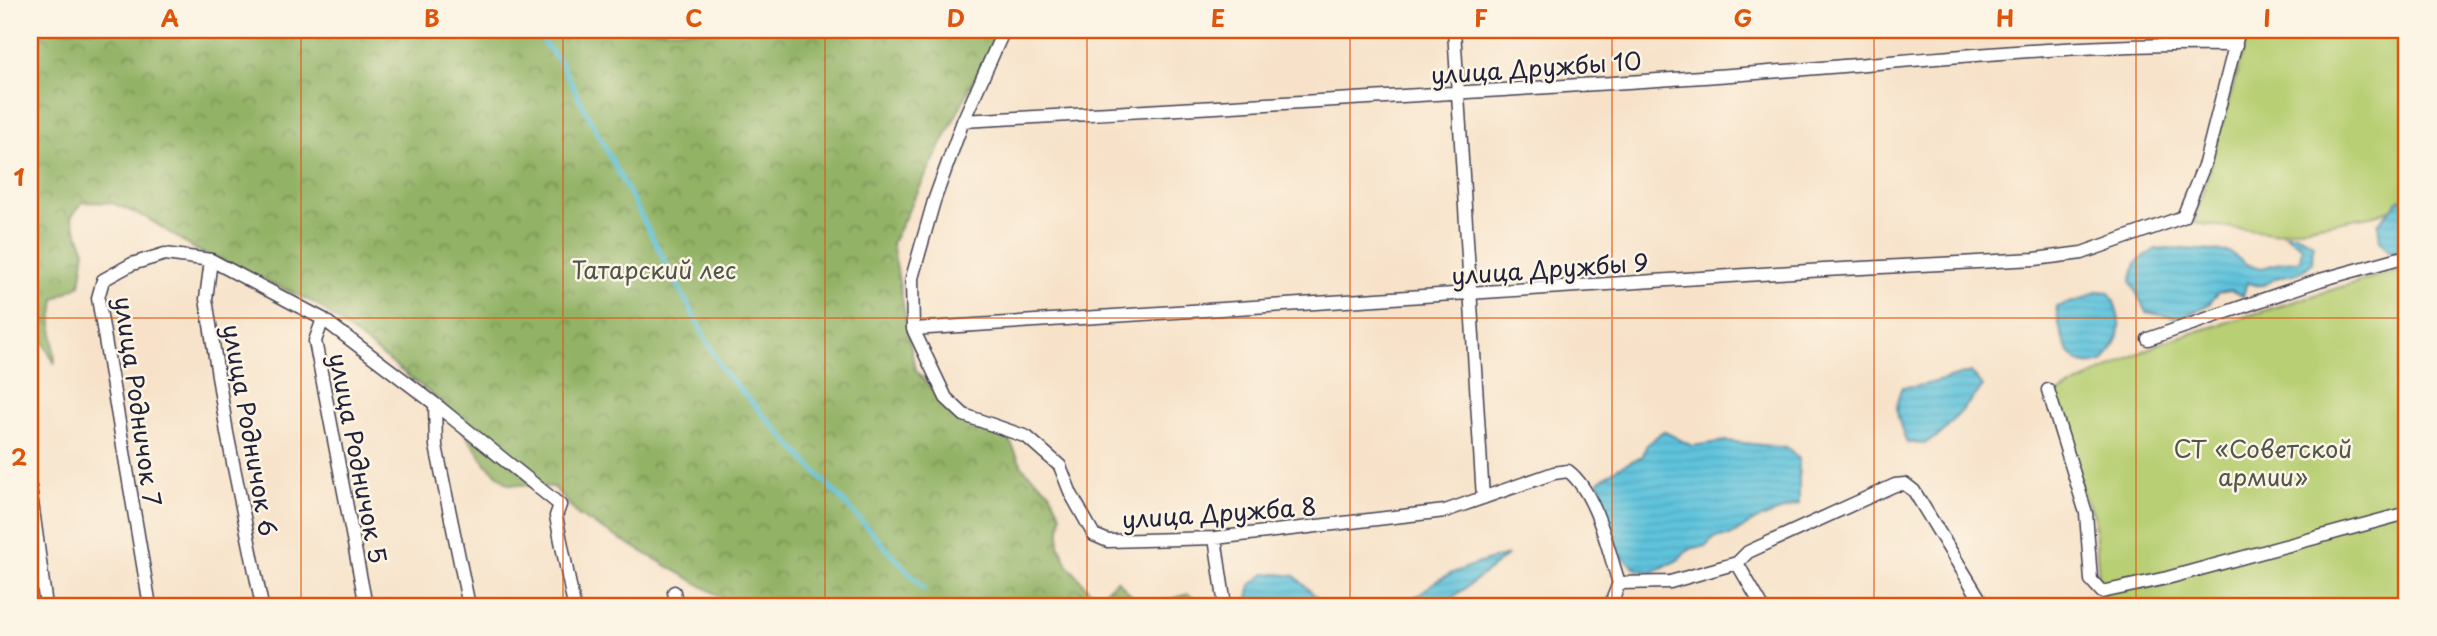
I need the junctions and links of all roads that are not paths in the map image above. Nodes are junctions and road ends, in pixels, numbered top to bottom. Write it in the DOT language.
graph roads {
  1 [pos="1003,30"];
  2 [pos="1454,30"];
  3 [pos="2239,30"];
  4 [pos="2236,45"];
  5 [pos="1458,94"];
  6 [pos="963,121"];
  7 [pos="2407,256"];
  8 [pos="211,260"];
  9 [pos="1470,294"];
  10 [pos="323,319"];
  11 [pos="913,329"];
  12 [pos="2148,339"];
  13 [pos="2048,390"];
  14 [pos="435,404"];
  15 [pos="30,487"];
  16 [pos="1483,498"];
  17 [pos="2407,513"];
  18 [pos="1214,538"];
  19 [pos="1737,563"];
  20 [pos="1619,583"];
  21 [pos="674,592"];
  22 [pos="46,606"];
  23 [pos="150,606"];
  24 [pos="262,606"];
  25 [pos="366,606"];
  26 [pos="469,606"];
  27 [pos="574,606"];
  28 [pos="677,606"];
  29 [pos="1225,606"];
  30 [pos="1610,606"];
  31 [pos="1762,606"];
  32 [pos="1984,606"];
  1 -- 6 [label="street, улица Дружба 8"];
  2 -- 5 [label="street"];
  3 -- 4 [label="street"];
  4 -- 5 [label="street, улица Дружбы 10"];
  4 -- 9 [label="street, улица Дружбы 9"];
  5 -- 6 [label="street, улица Дружбы 10"];
  5 -- 9 [label="street"];
  6 -- 11 [label="street, улица Дружба 8"];
  7 -- 12 [label="street"];
  8 -- 10 [label="street, улица Родничок 7"];
  8 -- 23 [label="street, улица Родничок 7"];
  8 -- 24 [label="street, улица Родничок 6"];
  9 -- 11 [label="street, улица Дружбы 9"];
  9 -- 16 [label="street"];
  10 -- 14 [label="street, улица Родничок 7"];
  10 -- 25 [label="street, улица Родничок 5"];
  11 -- 18 [label="street, улица Дружба 8"];
  13 -- 17 [label="street"];
  14 -- 26 [label="street"];
  14 -- 27 [label="street, улица Родничок 7"];
  15 -- 22 [label="street"];
  16 -- 18 [label="street, улица Дружба 8"];
  16 -- 20 [label="street, улица Дружба 8"];
  18 -- 29 [label="street"];
  19 -- 20 [label="street"];
  19 -- 31 [label="street"];
  19 -- 32 [label="street"];
  20 -- 30 [label="street"];
  21 -- 28 [label="street"];
}
